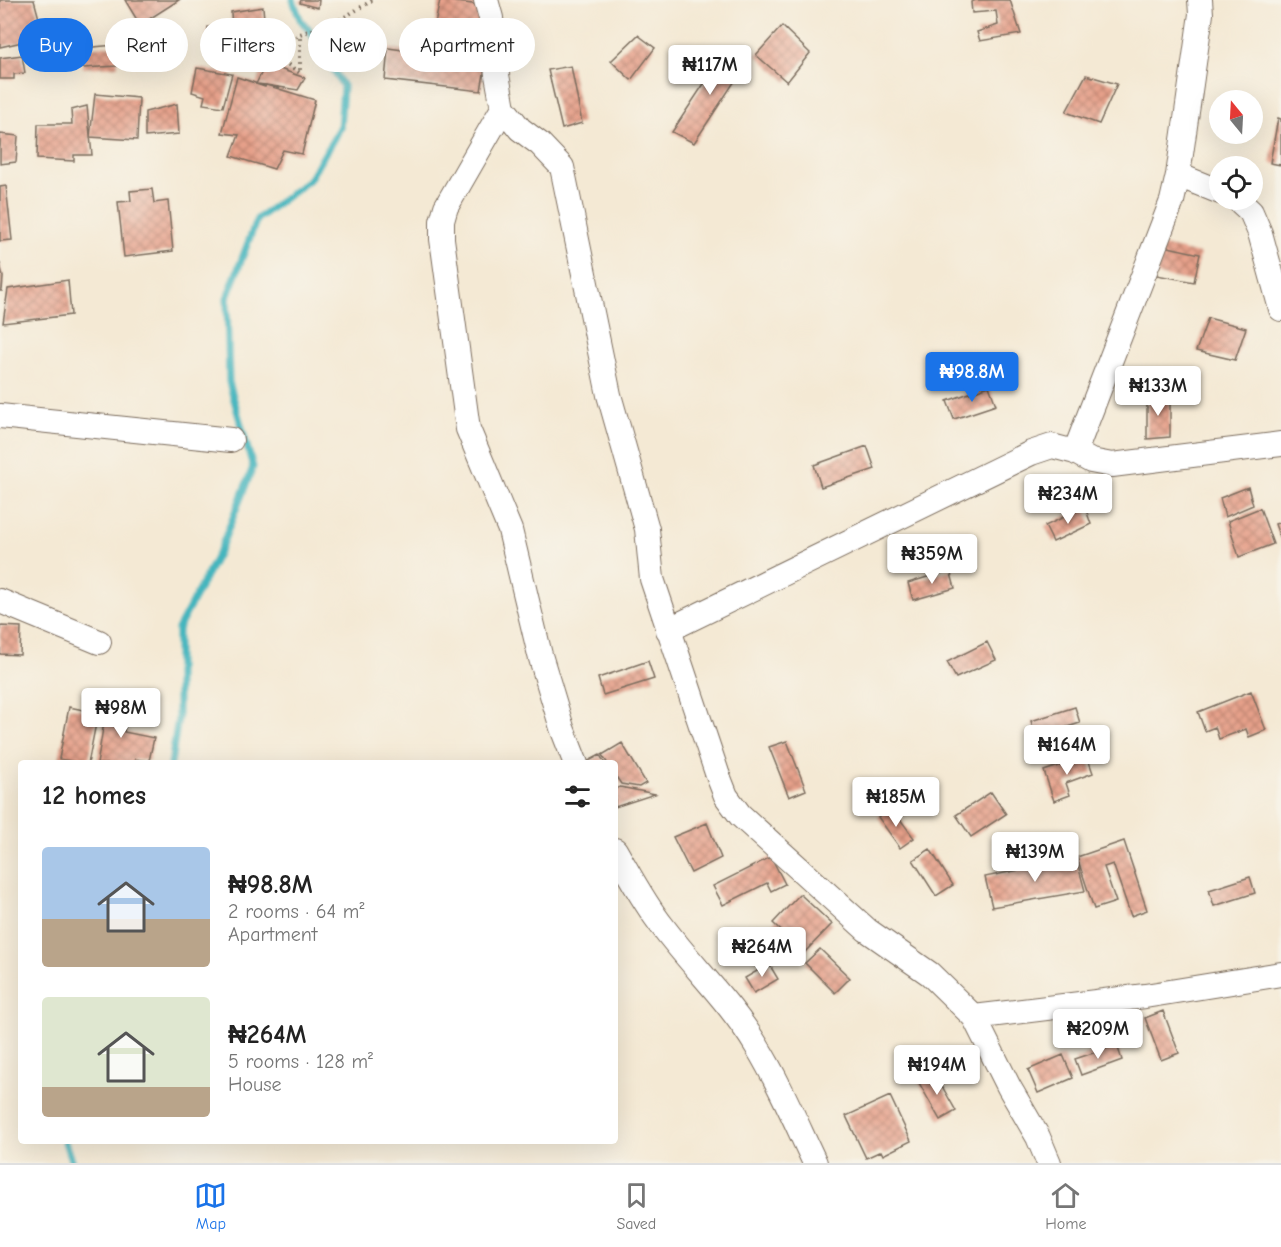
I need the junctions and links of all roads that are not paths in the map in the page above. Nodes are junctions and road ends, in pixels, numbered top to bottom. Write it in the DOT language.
graph roads {
  1 [pos="486,0"];
  2 [pos="1200,0"];
  3 [pos="503,108"];
  4 [pos="1178,175"];
  5 [pos="1209,188"];
  6 [pos="1249,210"];
  7 [pos="1281,309"];
  8 [pos="0,416"];
  9 [pos="231,440"];
  10 [pos="1281,444"];
  11 [pos="1075,452"];
  12 [pos="0,601"];
  13 [pos="668,630"];
  14 [pos="99,642"];
  15 [pos="574,760"];
  16 [pos="618,854"];
  17 [pos="1281,974"];
  18 [pos="974,1017"];
  19 [pos="815,1163"];
  20 [pos="1049,1163"];
  1 -- 3 [label="street"];
  2 -- 4 [label="street"];
  3 -- 13 [label="street"];
  3 -- 15 [label="street"];
  4 -- 5 [label="street"];
  4 -- 11 [label="street"];
  6 -- 7 [label="street"];
  8 -- 9 [label="street"];
  10 -- 11 [label="street"];
  11 -- 13 [label="street"];
  12 -- 14 [label="street"];
  13 -- 18 [label="street"];
  16 -- 19 [label="street"];
  17 -- 18 [label="street"];
  18 -- 20 [label="street"];
}
